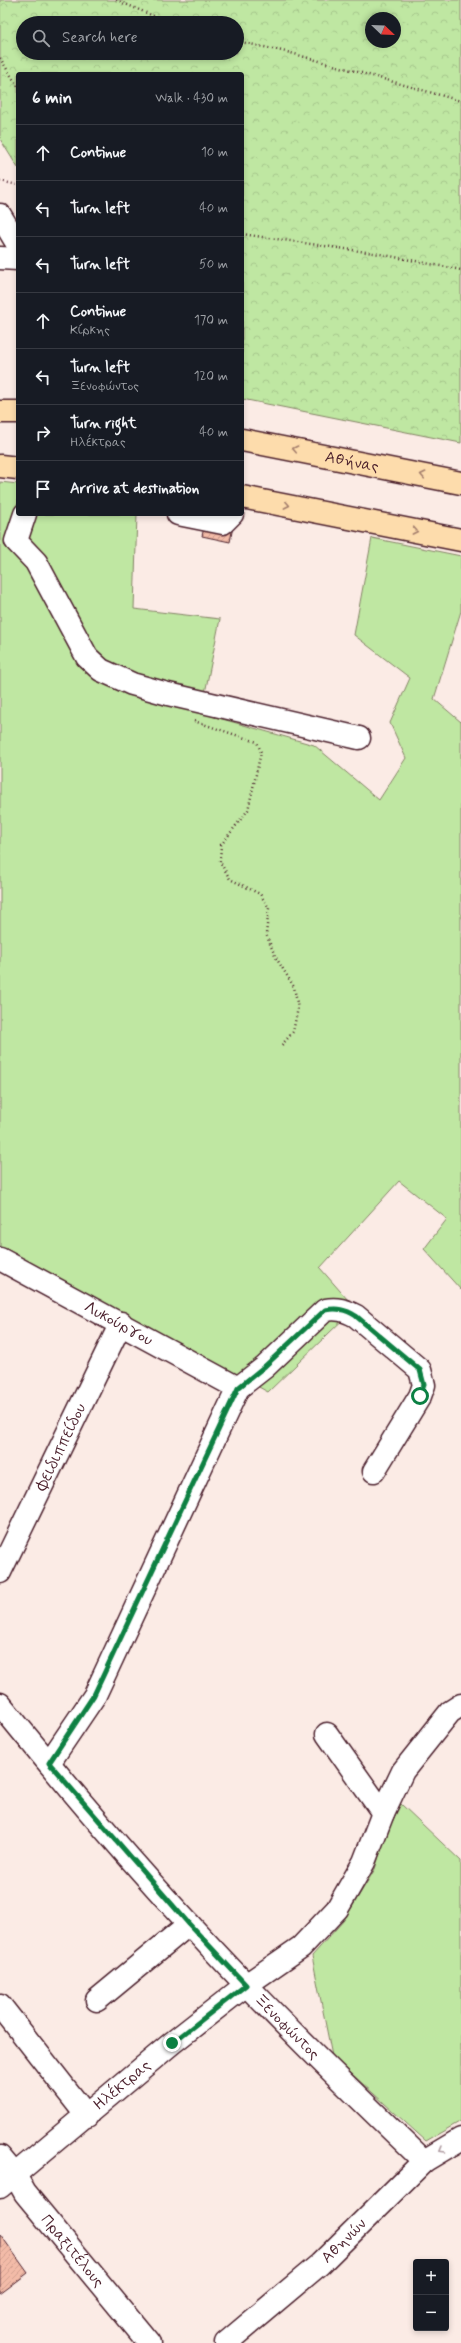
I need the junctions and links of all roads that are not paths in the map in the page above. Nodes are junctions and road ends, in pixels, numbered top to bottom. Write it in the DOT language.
graph roads {
  1 [pos="0,215"];
  2 [pos="16,242"];
  3 [pos="0,258"];
  4 [pos="16,259"];
  5 [pos="0,412"];
  6 [pos="16,412"];
  7 [pos="244,440"];
  8 [pos="461,483"];
  9 [pos="244,500"];
  10 [pos="23,516"];
  11 [pos="188,516"];
  12 [pos="230,516"];
  13 [pos="8,539"];
  14 [pos="461,540"];
  15 [pos="359,738"];
  16 [pos="0,1258"];
  17 [pos="121,1323"];
  18 [pos="238,1388"];
  19 [pos="374,1471"];
  20 [pos="0,1572"];
  21 [pos="0,1704"];
  22 [pos="461,1706"];
  23 [pos="327,1734"];
  24 [pos="49,1763"];
  25 [pos="383,1812"];
  26 [pos="189,1924"];
  27 [pos="246,1985"];
  28 [pos="97,2000"];
  29 [pos="0,2005"];
  30 [pos="87,2116"];
  31 [pos="461,2139"];
  32 [pos="0,2157"];
  33 [pos="424,2160"];
  34 [pos="8,2181"];
  35 [pos="149,2343"];
  36 [pos="226,2343"];
  1 -- 2 [label="street"];
  3 -- 4 [label="street"];
  5 -- 6 [label="highway"];
  8 -- 7 [label="highway, Αθήνας, one-way"];
  9 -- 14 [label="highway, one-way"];
  10 -- 13 [label="street"];
  11 -- 12 [label="street"];
  13 -- 15 [label="street"];
  16 -- 17 [label="street, Λυκούργου"];
  17 -- 18 [label="street, Λυκούργου"];
  17 -- 20 [label="street, Φειδιππείδου"];
  18 -- 19 [label="street"];
  18 -- 24 [label="street"];
  21 -- 24 [label="street, Ξενοφώντος"];
  22 -- 25 [label="street, Ηλέκτρας"];
  23 -- 25 [label="street"];
  24 -- 26 [label="street, Ξενοφώντος"];
  25 -- 27 [label="street, Ηλέκτρας"];
  26 -- 27 [label="street, Ξενοφώντος"];
  26 -- 28 [label="street"];
  27 -- 30 [label="street, Ηλέκτρας"];
  27 -- 33 [label="street, Ξενοφώντος"];
  29 -- 30 [label="street"];
  30 -- 34 [label="street, Ηλέκτρας"];
  31 -- 33 [label="street, Αθηνών, one-way"];
  32 -- 34 [label="street, Πραξιτέλους"];
  33 -- 36 [label="street, Αθηνών"];
  34 -- 35 [label="street, Πραξιτέλους"];
}
